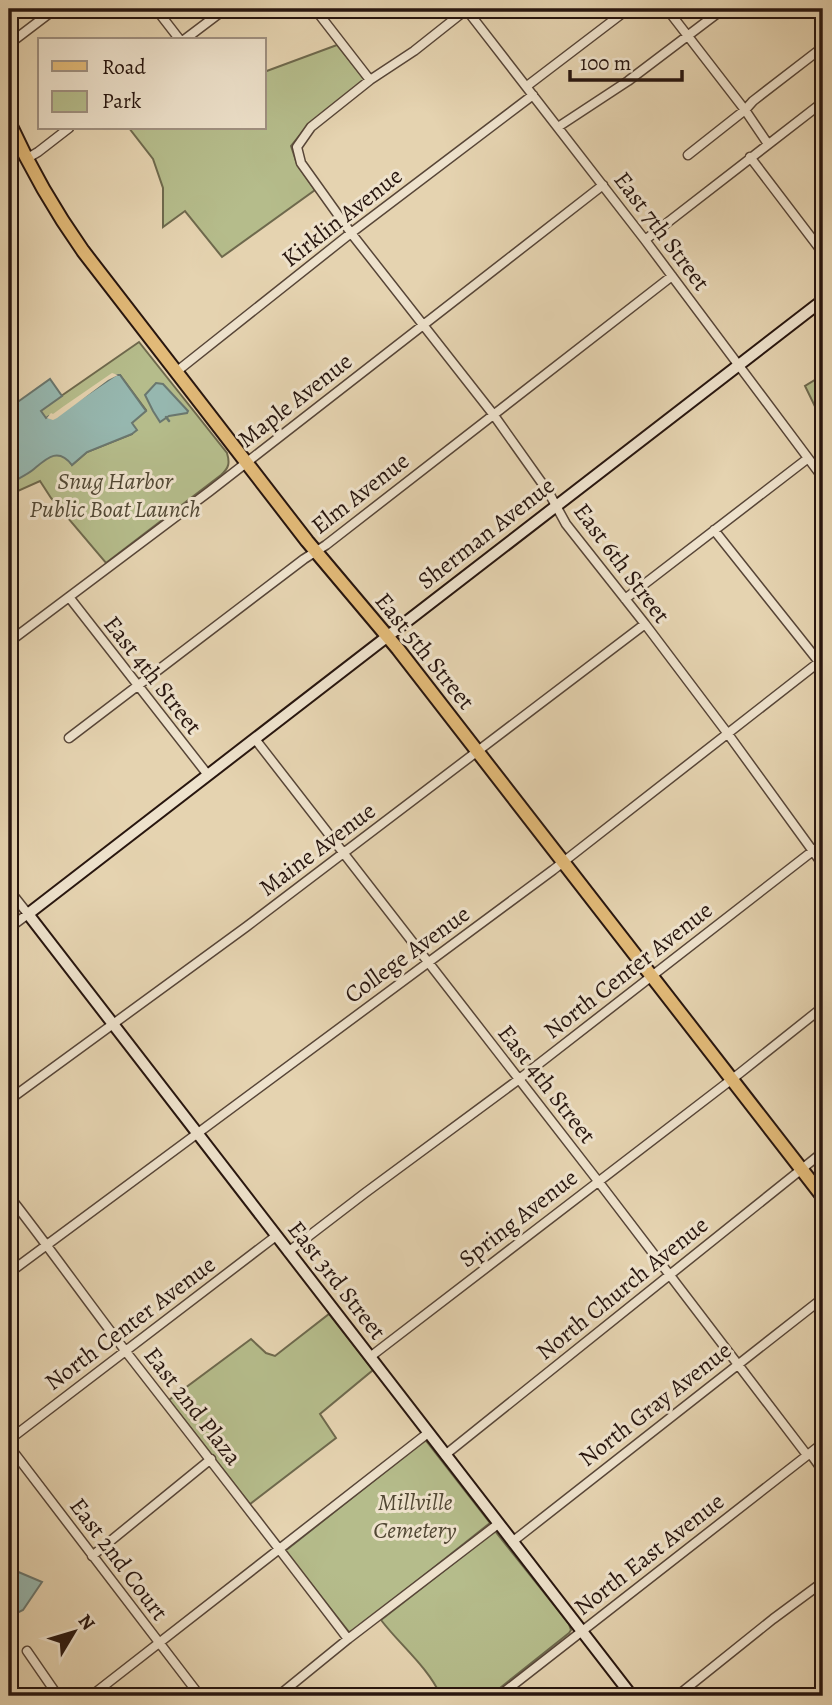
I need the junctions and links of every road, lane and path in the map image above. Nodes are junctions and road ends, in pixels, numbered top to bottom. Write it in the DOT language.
graph roads {
  1 [pos="55,9"];
  2 [pos="156,9"];
  3 [pos="225,9"];
  4 [pos="314,9"];
  5 [pos="467,9"];
  6 [pos="628,9"];
  7 [pos="667,9"];
  8 [pos="723,9"];
  9 [pos="688,37"];
  10 [pos="180,38"];
  11 [pos="185,38"];
  12 [pos="9,44"];
  13 [pos="823,47"];
  14 [pos="370,80"];
  15 [pos="527,86"];
  16 [pos="533,95"];
  17 [pos="823,102"];
  18 [pos="745,110"];
  19 [pos="9,122"];
  20 [pos="558,127"];
  21 [pos="66,130"];
  22 [pos="768,144"];
  23 [pos="688,155"];
  24 [pos="750,157"];
  25 [pos="26,159"];
  26 [pos="603,185"];
  27 [pos="351,233"];
  28 [pos="645,240"];
  29 [pos="823,253"];
  30 [pos="671,275"];
  31 [pos="823,300"];
  32 [pos="422,325"];
  33 [pos="739,365"];
  34 [pos="176,372"];
  35 [pos="493,414"];
  36 [pos="807,459"];
  37 [pos="246,462"];
  38 [pos="823,478"];
  39 [pos="556,506"];
  40 [pos="714,530"];
  41 [pos="316,551"];
  42 [pos="69,597"];
  43 [pos="625,599"];
  44 [pos="645,624"];
  45 [pos="388,636"];
  46 [pos="9,642"];
  47 [pos="822,663"];
  48 [pos="137,686"];
  49 [pos="728,734"];
  50 [pos="69,738"];
  51 [pos="255,738"];
  52 [pos="478,751"];
  53 [pos="208,775"];
  54 [pos="823,843"];
  55 [pos="812,851"];
  56 [pos="343,853"];
  57 [pos="563,862"];
  58 [pos="823,865"];
  59 [pos="9,890"];
  60 [pos="28,914"];
  61 [pos="9,928"];
  62 [pos="429,962"];
  63 [pos="651,975"];
  64 [pos="823,1006"];
  65 [pos="113,1025"];
  66 [pos="732,1079"];
  67 [pos="519,1080"];
  68 [pos="9,1100"];
  69 [pos="196,1133"];
  70 [pos="823,1152"];
  71 [pos="802,1170"];
  72 [pos="598,1181"];
  73 [pos="9,1196"];
  74 [pos="823,1197"];
  75 [pos="276,1236"];
  76 [pos="47,1244"];
  77 [pos="288,1252"];
  78 [pos="9,1273"];
  79 [pos="670,1275"];
  80 [pos="823,1298"];
  81 [pos="125,1351"];
  82 [pos="370,1357"];
  83 [pos="738,1364"];
  84 [pos="428,1433"];
  85 [pos="9,1440"];
  86 [pos="823,1443"];
  87 [pos="9,1446"];
  88 [pos="808,1454"];
  89 [pos="444,1455"];
  90 [pos="211,1459"];
  91 [pos="823,1471"];
  92 [pos="498,1524"];
  93 [pos="512,1542"];
  94 [pos="279,1549"];
  95 [pos="92,1556"];
  96 [pos="823,1582"];
  97 [pos="582,1632"];
  98 [pos="348,1639"];
  99 [pos="158,1643"];
  100 [pos="27,1651"];
  101 [pos="58,1696"];
  102 [pos="91,1696"];
  103 [pos="200,1696"];
  104 [pos="278,1696"];
  105 [pos="499,1696"];
  106 [pos="632,1696"];
  107 [pos="677,1696"];
  1 -- 12 [label="street"];
  2 -- 10 [label="street"];
  3 -- 11 [label="street"];
  4 -- 14 [label="street"];
  5 -- 14 [label="street"];
  5 -- 15 [label="street, East 7th Street"];
  6 -- 15 [label="street"];
  7 -- 9 [label="street"];
  8 -- 9 [label="street"];
  9 -- 18 [label="street"];
  9 -- 20 [label="street"];
  13 -- 18 [label="street"];
  14 -- 27 [label="street, East 6th Street"];
  15 -- 16 [label="street, East 7th Street"];
  16 -- 20 [label="street, East 7th Street"];
  16 -- 27 [label="street, Kirklin Avenue"];
  17 -- 22 [label="street"];
  18 -- 22 [label="street"];
  18 -- 23 [label="street"];
  19 -- 25 [label="main road, East 5th Street"];
  20 -- 26 [label="street, East 7th Street"];
  21 -- 25 [label="street"];
  22 -- 24 [label="street"];
  24 -- 28 [label="street"];
  24 -- 29 [label="street"];
  25 -- 34 [label="main road, East 5th Street"];
  26 -- 28 [label="street, East 7th Street"];
  26 -- 32 [label="street, Maple Avenue"];
  27 -- 32 [label="street, East 6th Street"];
  27 -- 34 [label="street, Kirklin Avenue"];
  28 -- 30 [label="street, East 7th Street"];
  30 -- 33 [label="street, East 7th Street"];
  30 -- 35 [label="street, Elm Avenue"];
  31 -- 33 [label="street, Sherman Avenue"];
  32 -- 35 [label="street, East 6th Street"];
  32 -- 37 [label="street, Maple Avenue"];
  33 -- 36 [label="street, East 7th Street"];
  33 -- 39 [label="street, Sherman Avenue"];
  34 -- 37 [label="main road, East 5th Street"];
  35 -- 39 [label="street, East 6th Street"];
  35 -- 41 [label="street, Elm Avenue"];
  36 -- 38 [label="street, East 7th Street"];
  36 -- 40 [label="street"];
  37 -- 41 [label="main road, East 5th Street"];
  37 -- 42 [label="street, Maple Avenue"];
  39 -- 43 [label="street, East 6th Street"];
  39 -- 45 [label="street, Sherman Avenue"];
  40 -- 43 [label="street"];
  40 -- 47 [label="street"];
  41 -- 45 [label="main road, East 5th Street"];
  41 -- 48 [label="street, Elm Avenue"];
  42 -- 46 [label="street, Maple Avenue"];
  42 -- 48 [label="street, East 4th Street"];
  43 -- 44 [label="street, East 6th Street"];
  44 -- 49 [label="street, East 6th Street"];
  44 -- 52 [label="street, Maine Avenue"];
  45 -- 51 [label="street, Sherman Avenue"];
  45 -- 52 [label="main road, East 5th Street"];
  47 -- 49 [label="street, College Avenue"];
  48 -- 50 [label="street, Elm Avenue"];
  48 -- 53 [label="street, East 4th Street"];
  49 -- 55 [label="street, East 6th Street"];
  49 -- 57 [label="street, College Avenue"];
  51 -- 53 [label="street, Sherman Avenue"];
  51 -- 56 [label="street, East 4th Street"];
  52 -- 56 [label="street, Maine Avenue"];
  52 -- 57 [label="main road, East 5th Street"];
  53 -- 60 [label="street, Sherman Avenue"];
  54 -- 55 [label="street, North Center Avenue"];
  55 -- 58 [label="street, East 6th Street"];
  55 -- 63 [label="street, North Center Avenue"];
  56 -- 62 [label="street, East 4th Street"];
  56 -- 65 [label="street, Maine Avenue"];
  57 -- 62 [label="street, College Avenue"];
  57 -- 63 [label="main road, East 5th Street"];
  59 -- 60 [label="street, East 3rd Street"];
  60 -- 61 [label="street, Sherman Avenue"];
  60 -- 65 [label="street, East 3rd Street"];
  62 -- 67 [label="street, East 4th Street"];
  62 -- 69 [label="street, College Avenue"];
  63 -- 66 [label="main road, East 5th Street"];
  63 -- 67 [label="street, North Center Avenue"];
  64 -- 66 [label="street, Spring Avenue"];
  65 -- 68 [label="street, Maine Avenue"];
  65 -- 69 [label="street, East 3rd Street"];
  66 -- 71 [label="main road, East 5th Street"];
  66 -- 72 [label="street, Spring Avenue"];
  67 -- 72 [label="street, East 4th Street"];
  67 -- 77 [label="street, North Center Avenue"];
  69 -- 75 [label="street, East 3rd Street"];
  69 -- 76 [label="street, College Avenue"];
  70 -- 71 [label="street, North Church Avenue"];
  71 -- 74 [label="main road, East 5th Street"];
  71 -- 79 [label="street, North Church Avenue"];
  72 -- 79 [label="street, East 4th Street"];
  72 -- 82 [label="street, Spring Avenue"];
  73 -- 76 [label="street, East 2nd Plaza"];
  75 -- 77 [label="street, East 3rd Street"];
  75 -- 81 [label="street, North Center Avenue"];
  76 -- 78 [label="street, College Avenue"];
  76 -- 81 [label="street, East 2nd Plaza"];
  77 -- 82 [label="street, East 3rd Street"];
  79 -- 83 [label="street, East 4th Street"];
  79 -- 89 [label="street, North Church Avenue"];
  80 -- 83 [label="street, North Gray Avenue"];
  81 -- 85 [label="street, North Center Avenue"];
  81 -- 90 [label="street, East 2nd Plaza"];
  82 -- 84 [label="street, East 3rd Street"];
  83 -- 88 [label="street, East 4th Street"];
  83 -- 93 [label="street, North Gray Avenue"];
  84 -- 89 [label="street, East 3rd Street"];
  84 -- 94 [label="street"];
  86 -- 88 [label="street, North East Avenue"];
  87 -- 95 [label="street, East 2nd Court"];
  88 -- 91 [label="street, East 4th Street"];
  88 -- 97 [label="street, North East Avenue"];
  89 -- 92 [label="street, East 3rd Street"];
  90 -- 94 [label="street, East 2nd Plaza"];
  90 -- 95 [label="street"];
  92 -- 93 [label="street, East 3rd Street"];
  92 -- 98 [label="street"];
  93 -- 97 [label="street, East 3rd Street"];
  94 -- 98 [label="street, East 2nd Plaza"];
  94 -- 99 [label="street"];
  95 -- 99 [label="street, East 2nd Court"];
  96 -- 107 [label="street"];
  97 -- 105 [label="street, North East Avenue"];
  97 -- 106 [label="street, East 3rd Street"];
  98 -- 104 [label="street"];
  99 -- 102 [label="street"];
  99 -- 103 [label="street, East 2nd Court"];
  100 -- 101 [label="street"];
}
